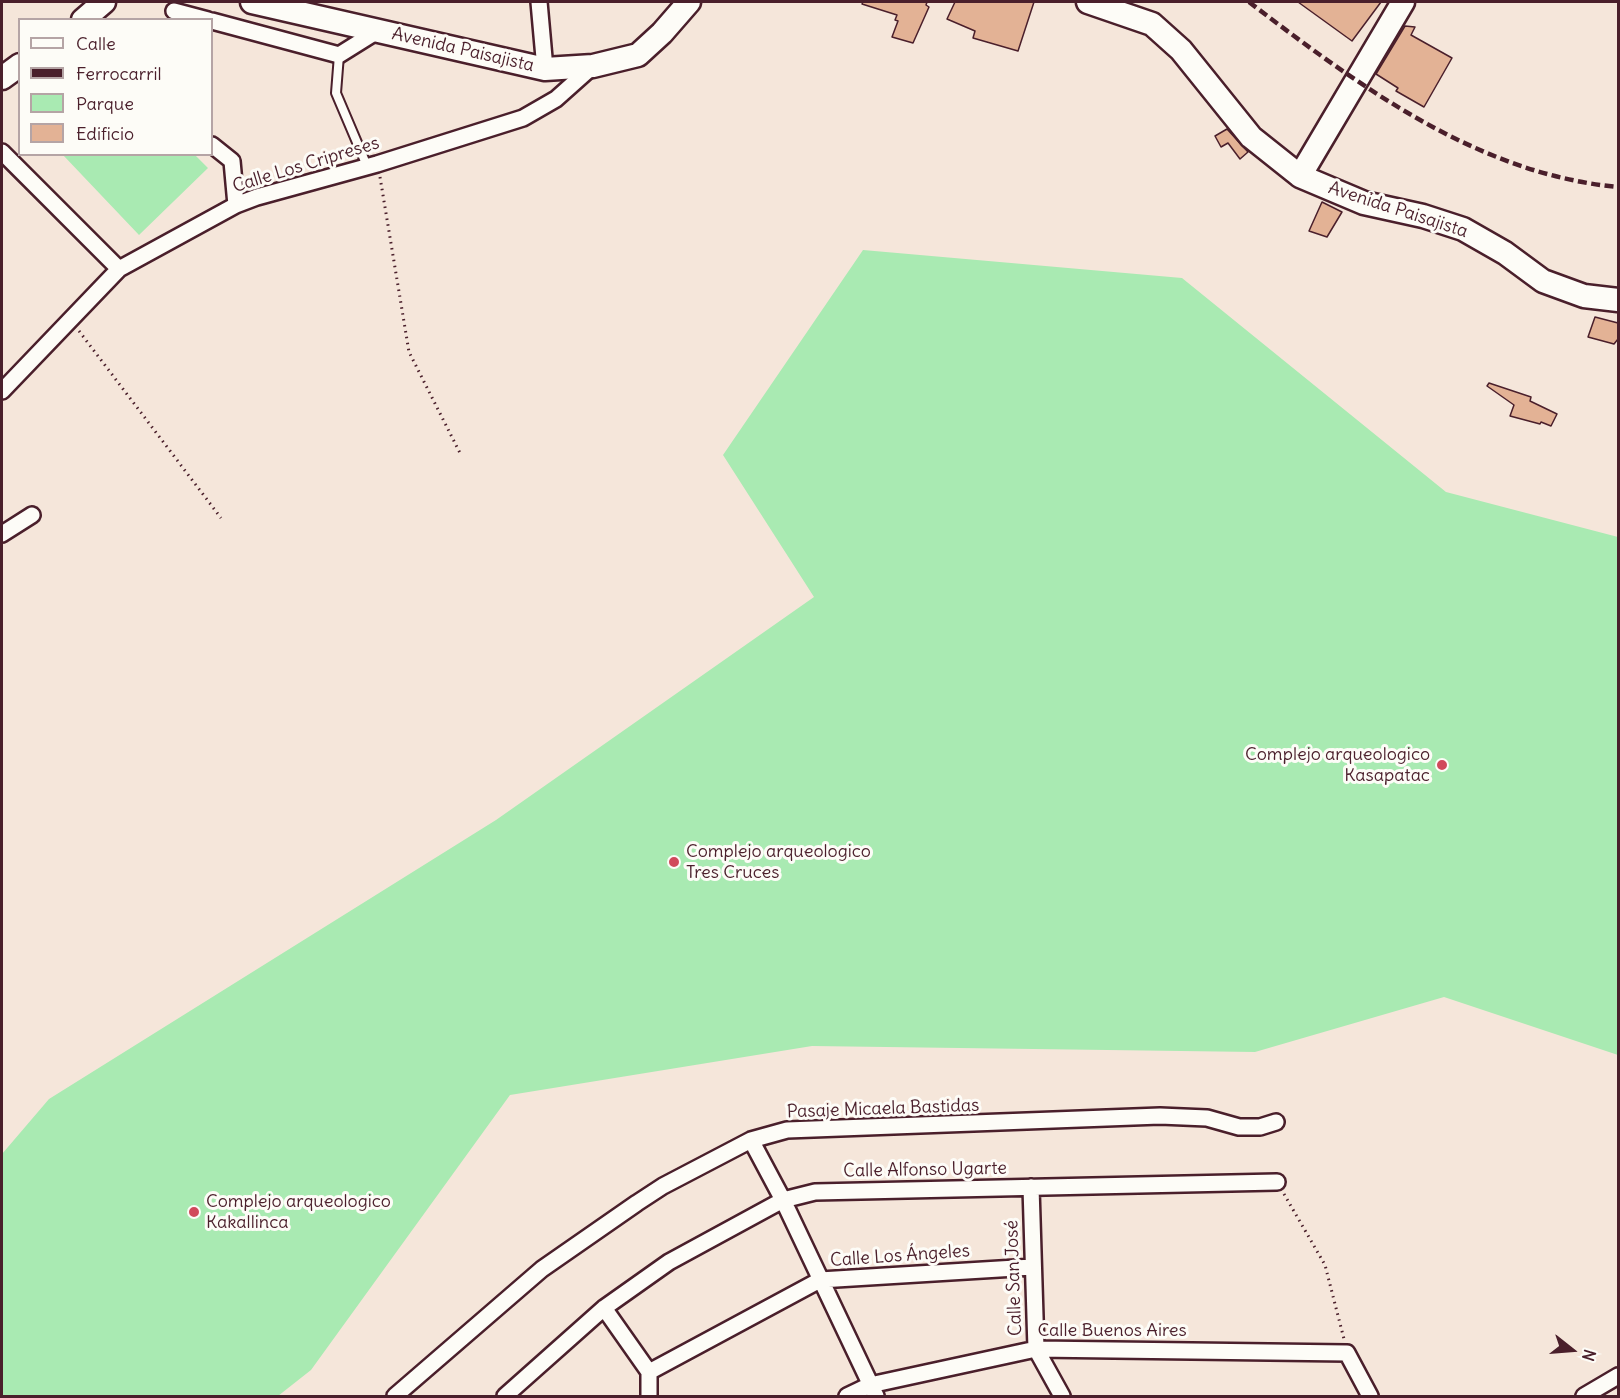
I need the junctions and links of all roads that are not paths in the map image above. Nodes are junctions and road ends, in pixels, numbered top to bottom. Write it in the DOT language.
graph roads {
  1 [pos="104,2"];
  2 [pos="252,2"];
  3 [pos="539,2"];
  4 [pos="689,2"];
  5 [pos="1088,2"];
  6 [pos="1403,2"];
  7 [pos="282,5"];
  8 [pos="174,11"];
  9 [pos="85,18"];
  10 [pos="201,18"];
  11 [pos="213,21"];
  12 [pos="379,30"];
  13 [pos="273,37"];
  14 [pos="339,55"];
  15 [pos="18,66"];
  16 [pos="593,66"];
  17 [pos="545,69"];
  18 [pos="2,78"];
  19 [pos="213,146"];
  20 [pos="2,152"];
  21 [pos="372,165"];
  22 [pos="1300,176"];
  23 [pos="236,205"];
  24 [pos="119,269"];
  25 [pos="1618,300"];
  26 [pos="2,391"];
  27 [pos="32,515"];
  28 [pos="2,534"];
  29 [pos="1276,1122"];
  30 [pos="751,1140"];
  31 [pos="1277,1182"];
  32 [pos="1031,1187"];
  33 [pos="783,1200"];
  34 [pos="1032,1267"];
  35 [pos="820,1280"];
  36 [pos="604,1308"];
  37 [pos="1036,1349"];
  38 [pos="649,1372"];
  39 [pos="1618,1376"];
  40 [pos="873,1391"];
  41 [pos="394,1396"];
  42 [pos="505,1396"];
  43 [pos="649,1396"];
  44 [pos="847,1396"];
  45 [pos="1062,1396"];
  46 [pos="1370,1396"];
  47 [pos="1584,1396"];
  1 -- 9 [label="main road"];
  2 -- 7 [label="main road, Avenida Paisajista"];
  3 -- 17 [label="street"];
  4 -- 16 [label="main road, Avenida Paisajista"];
  5 -- 22 [label="main road, Avenida Paisajista"];
  6 -- 22 [label="main road"];
  7 -- 12 [label="main road, Avenida Paisajista"];
  7 -- 13 [label="street"];
  8 -- 10 [label="street"];
  11 -- 13 [label="street"];
  12 -- 14 [label="street"];
  12 -- 17 [label="main road, Avenida Paisajista"];
  13 -- 14 [label="street"];
  14 -- 21 [label="lane"];
  15 -- 18 [label="main road"];
  16 -- 17 [label="main road, Avenida Paisajista"];
  16 -- 21 [label="street, Calle Los Cripreses"];
  19 -- 23 [label="street"];
  20 -- 24 [label="street"];
  21 -- 23 [label="street, Calle Los Cripreses"];
  22 -- 25 [label="main road, Avenida Paisajista"];
  23 -- 24 [label="street, Calle Los Cripreses"];
  24 -- 26 [label="street, Calle Los Cripreses"];
  27 -- 28 [label="street"];
  29 -- 30 [label="street, Pasaje Micaela Bastidas"];
  30 -- 33 [label="street"];
  30 -- 41 [label="street, Pasaje Micaela Bastidas"];
  31 -- 32 [label="street, Calle Alfonso Ugarte"];
  32 -- 33 [label="street, Calle Alfonso Ugarte"];
  32 -- 34 [label="street, Calle San José"];
  33 -- 35 [label="street"];
  33 -- 36 [label="street, Calle Alfonso Ugarte"];
  34 -- 35 [label="street, Calle Los Ángeles"];
  34 -- 37 [label="street, Calle San José"];
  35 -- 38 [label="street, Calle Los Ángeles"];
  35 -- 40 [label="street"];
  36 -- 38 [label="street"];
  36 -- 42 [label="street, Calle Alfonso Ugarte"];
  37 -- 40 [label="street, Calle Buenos Aires"];
  37 -- 45 [label="street, Calle San José"];
  37 -- 46 [label="street, Calle Buenos Aires"];
  38 -- 43 [label="street"];
  39 -- 47 [label="street"];
  40 -- 44 [label="street, Calle Buenos Aires"];
}
